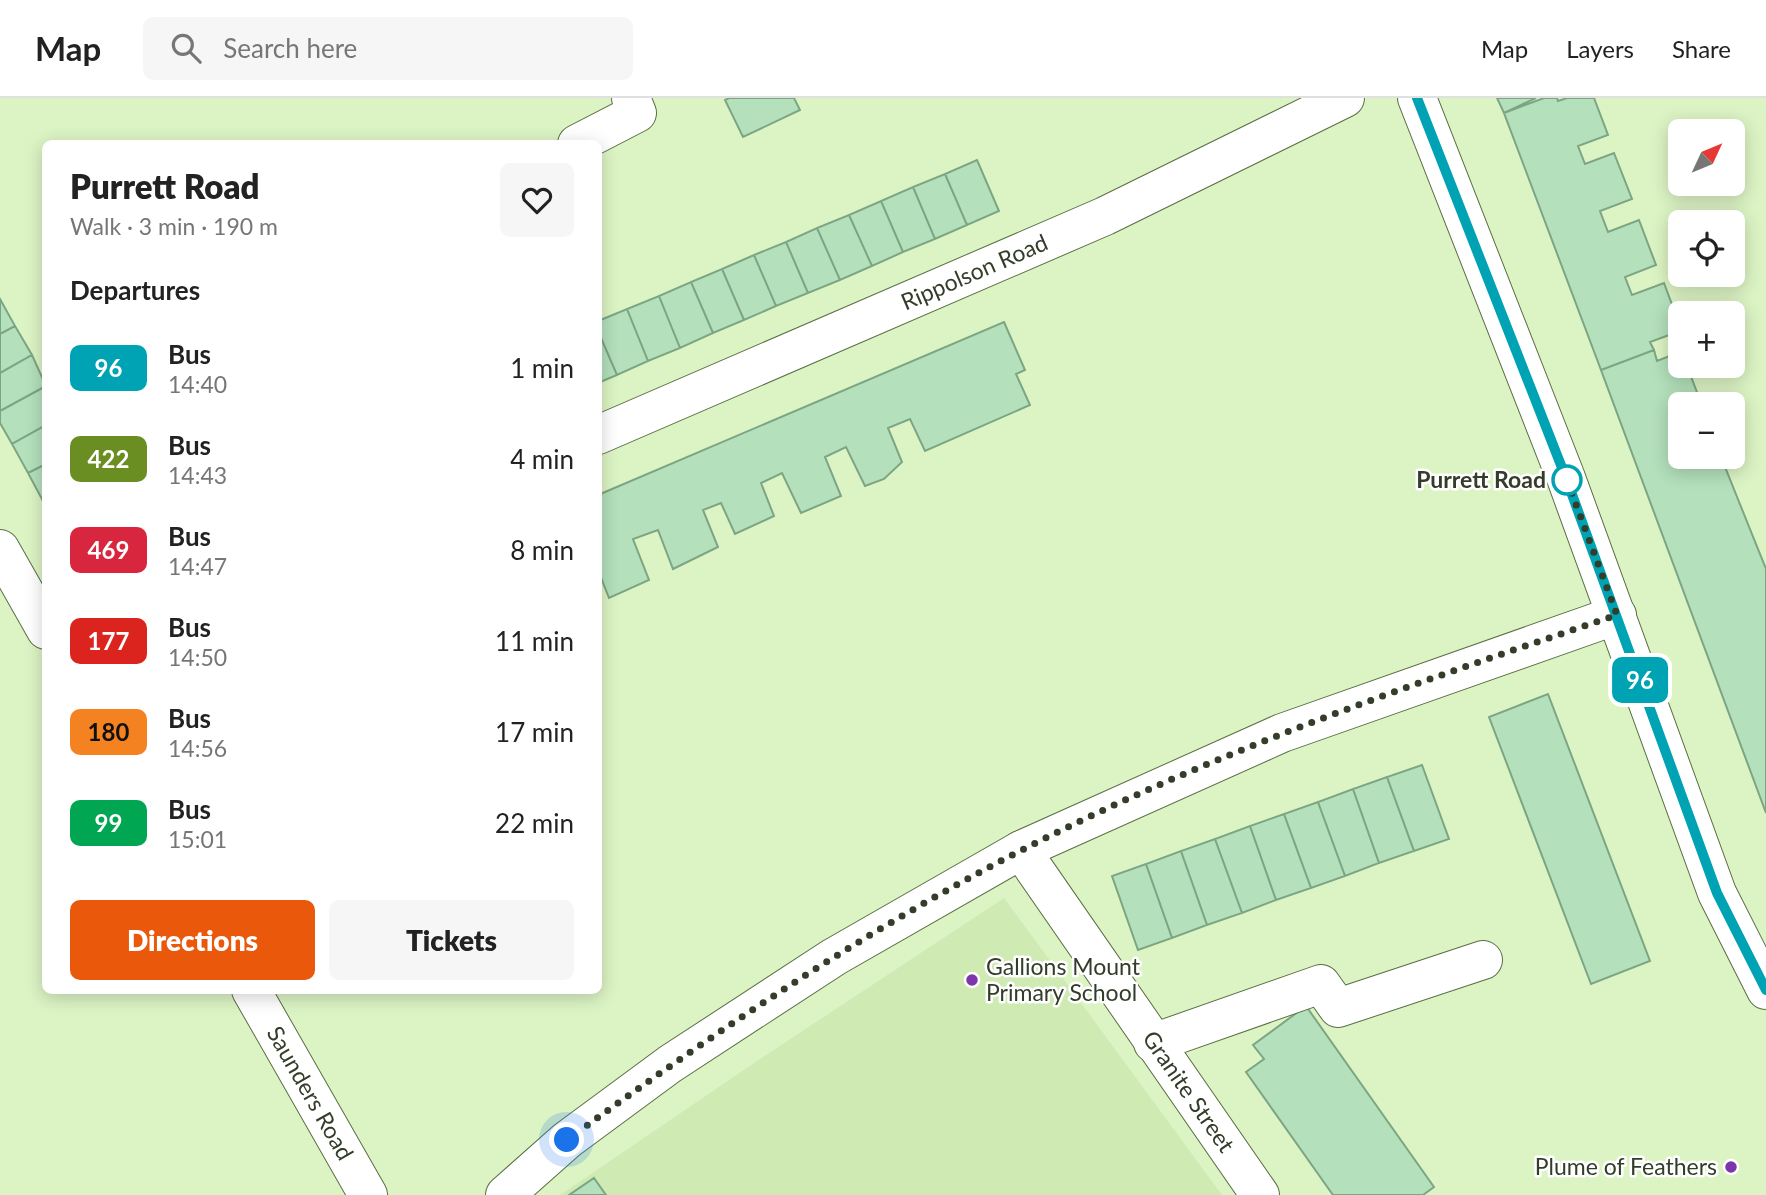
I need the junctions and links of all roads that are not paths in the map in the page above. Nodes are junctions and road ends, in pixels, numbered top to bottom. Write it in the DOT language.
graph roads {
  1 [pos="631,98"];
  2 [pos="1345,98"];
  3 [pos="1417,98"];
  4 [pos="585,140"];
  5 [pos="602,433"];
  6 [pos="0,549"];
  7 [pos="1617,615"];
  8 [pos="42,624"];
  9 [pos="1021,850"];
  10 [pos="1483,960"];
  11 [pos="1766,990"];
  12 [pos="253,994"];
  13 [pos="1153,1043"];
  14 [pos="368,1195"];
  15 [pos="505,1195"];
  16 [pos="1260,1195"];
  1 -- 4 [label="street"];
  2 -- 5 [label="street, Rippolson Road"];
  3 -- 7 [label="street"];
  6 -- 8 [label="street"];
  7 -- 9 [label="street"];
  7 -- 11 [label="street"];
  9 -- 13 [label="street, Granite Street"];
  9 -- 15 [label="street"];
  10 -- 13 [label="street"];
  12 -- 14 [label="street, Saunders Road"];
  13 -- 16 [label="street, Granite Street"];
}
